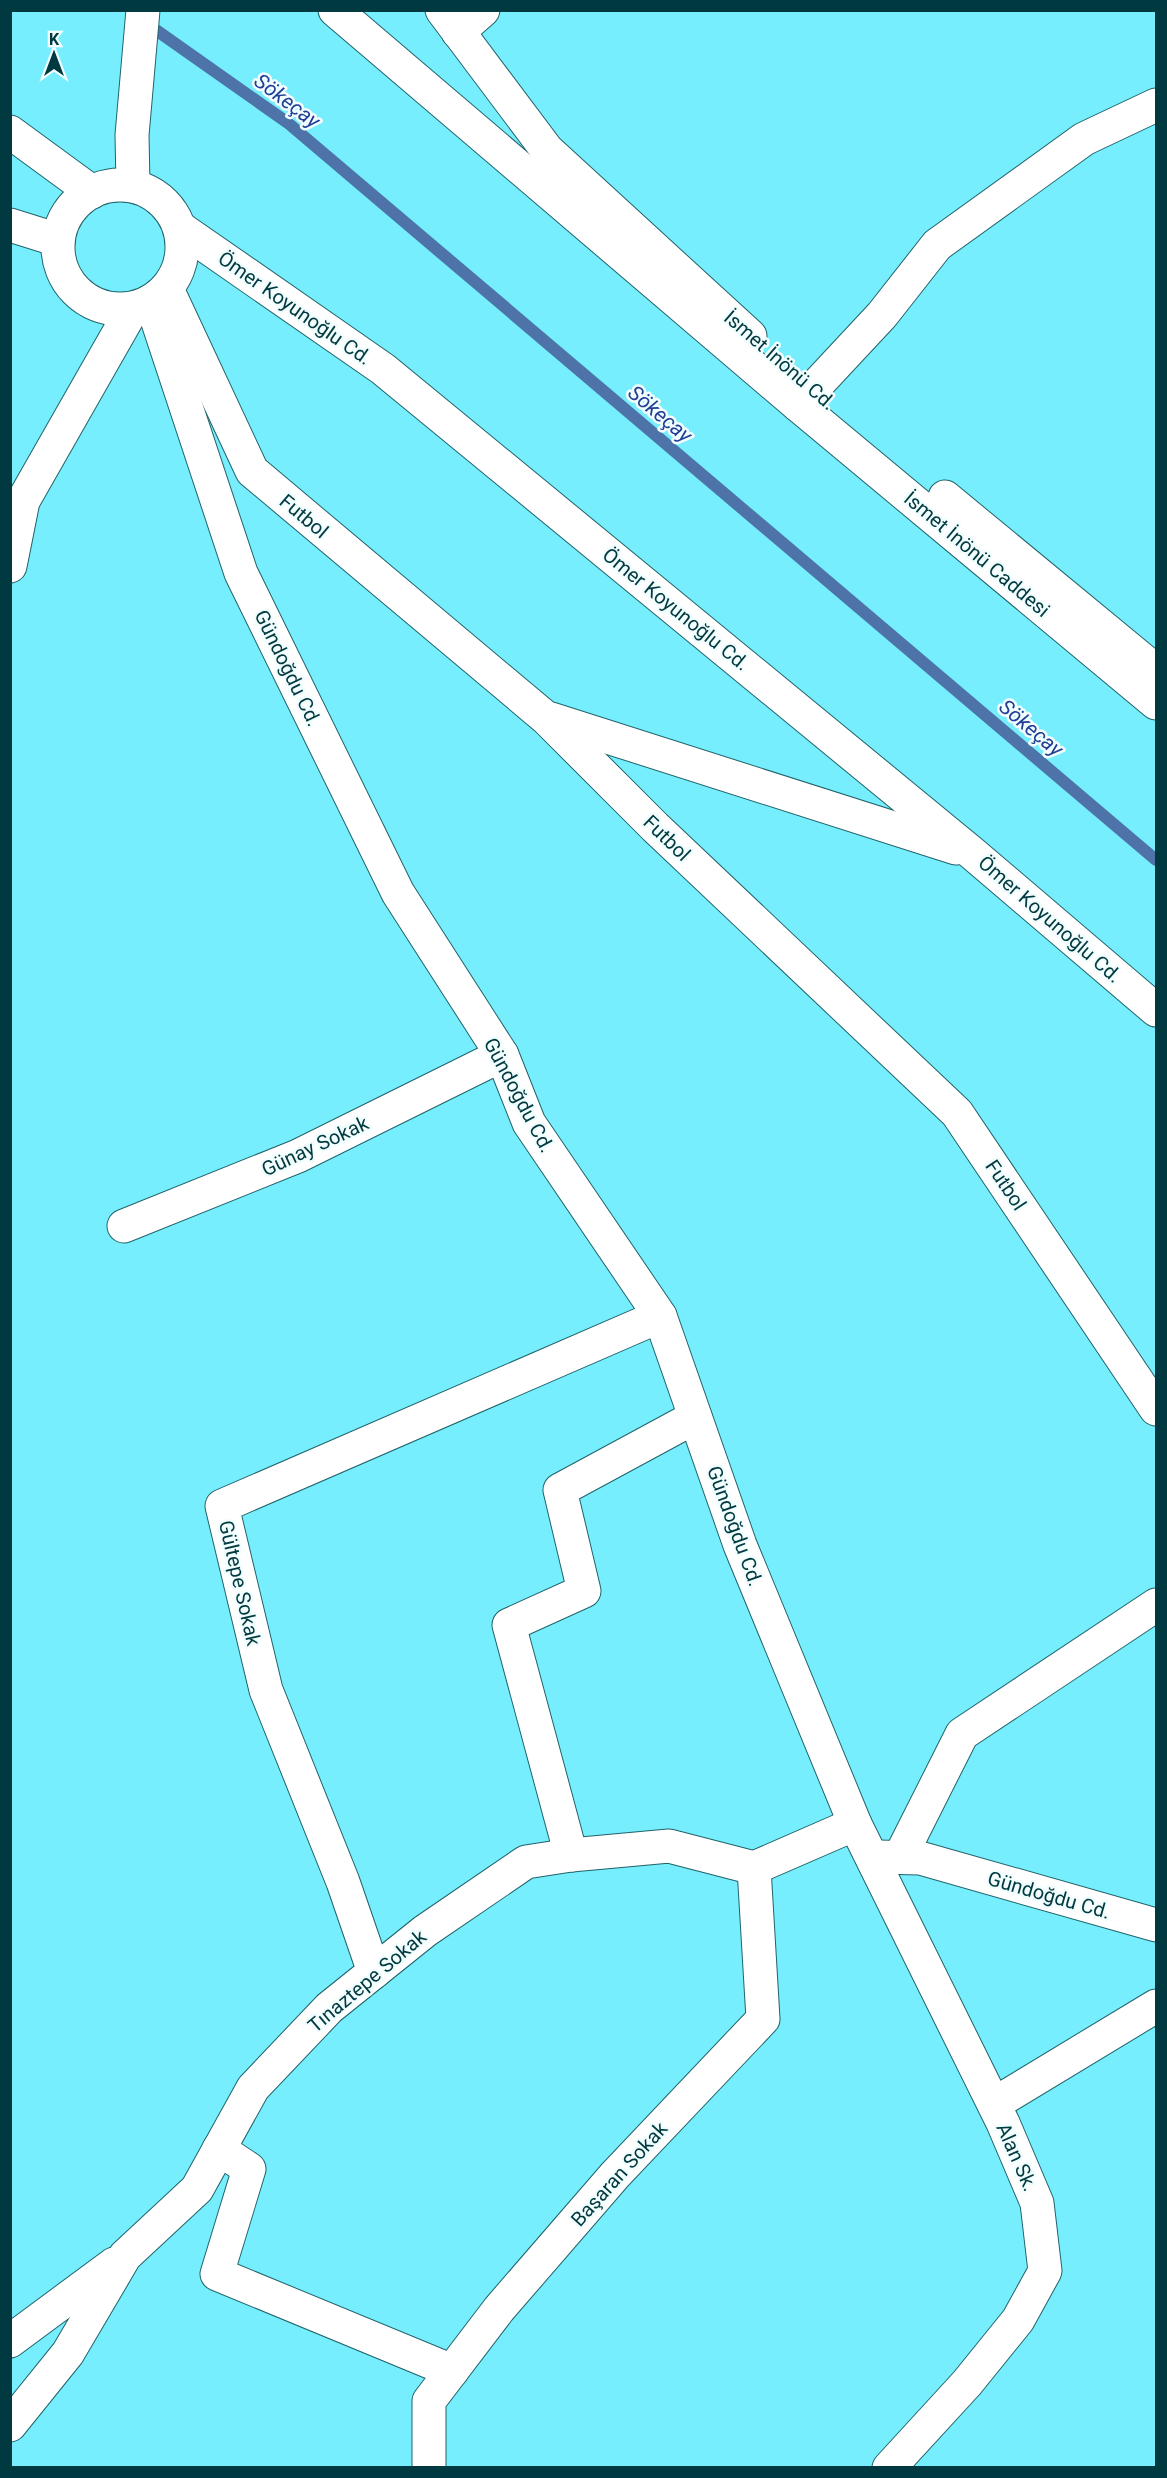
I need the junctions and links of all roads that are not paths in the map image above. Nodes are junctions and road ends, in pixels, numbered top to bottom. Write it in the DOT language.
graph roads {
  1 [pos="142,10"];
  2 [pos="335,10"];
  3 [pos="483,10"];
  4 [pos="450,21"];
  5 [pos="1156,105"];
  6 [pos="10,132"];
  7 [pos="134,186"];
  8 [pos="92,192"];
  9 [pos="10,225"];
  10 [pos="180,228"];
  11 [pos="58,240"];
  12 [pos="151,299"];
  13 [pos="806,397"];
  14 [pos="10,566"];
  15 [pos="1156,671"];
  16 [pos="1156,703"];
  17 [pos="546,718"];
  18 [pos="972,853"];
  19 [pos="1156,1010"];
  20 [pos="502,1055"];
  21 [pos="124,1226"];
  22 [pos="660,1316"];
  23 [pos="1156,1409"];
  24 [pos="695,1417"];
  25 [pos="1156,1605"];
  26 [pos="855,1824"];
  27 [pos="571,1855"];
  28 [pos="885,1857"];
  29 [pos="754,1868"];
  30 [pos="1156,1925"];
  31 [pos="374,1972"];
  32 [pos="1156,2006"];
  33 [pos="994,2104"];
  34 [pos="219,2150"];
  35 [pos="126,2256"];
  36 [pos="10,2341"];
  37 [pos="452,2371"];
  38 [pos="10,2425"];
  39 [pos="429,2468"];
  40 [pos="889,2468"];
  1 -- 7 [label="street"];
  2 -- 13 [label="street, İsmet İnönü Cd."];
  3 -- 4 [label="street"];
  4 -- 13 [label="street, İsmet İnönü Cd."];
  5 -- 13 [label="street"];
  6 -- 8 [label="street"];
  7 -- 8 [label="street"];
  7 -- 10 [label="street"];
  8 -- 11 [label="street"];
  9 -- 11 [label="street"];
  10 -- 12 [label="street"];
  10 -- 18 [label="street, Ömer Koyunoğlu Cd."];
  11 -- 12 [label="street"];
  12 -- 14 [label="street"];
  12 -- 17 [label="street, Futbol"];
  12 -- 20 [label="street, Gündoğdu Cd."];
  13 -- 15 [label="street, İsmet İnönü Cd."];
  13 -- 16 [label="street, İsmet İnönü Caddesi"];
  17 -- 18 [label="street"];
  17 -- 23 [label="street, Futbol"];
  18 -- 19 [label="street, Ömer Koyunoğlu Cd."];
  20 -- 21 [label="street, Günay Sokak"];
  20 -- 22 [label="street, Gündoğdu Cd."];
  22 -- 24 [label="street, Gündoğdu Cd."];
  22 -- 31 [label="street, Gültepe Sokak"];
  24 -- 26 [label="street, Gündoğdu Cd."];
  24 -- 27 [label="street"];
  25 -- 28 [label="street"];
  26 -- 28 [label="street, Alan Sk."];
  26 -- 29 [label="street"];
  27 -- 29 [label="street, Tınaztepe Sokak"];
  27 -- 31 [label="street, Tınaztepe Sokak"];
  28 -- 30 [label="street, Gündoğdu Cd."];
  28 -- 33 [label="street, Alan Sk."];
  29 -- 37 [label="street, Başaran Sokak"];
  31 -- 34 [label="street, Tınaztepe Sokak"];
  32 -- 33 [label="street"];
  33 -- 40 [label="street, Alan Sk."];
  34 -- 35 [label="street, Tınaztepe Sokak"];
  34 -- 37 [label="street"];
  35 -- 36 [label="street"];
  35 -- 38 [label="street, Tınaztepe Sokak"];
  37 -- 39 [label="street, Başaran Sokak"];
}
